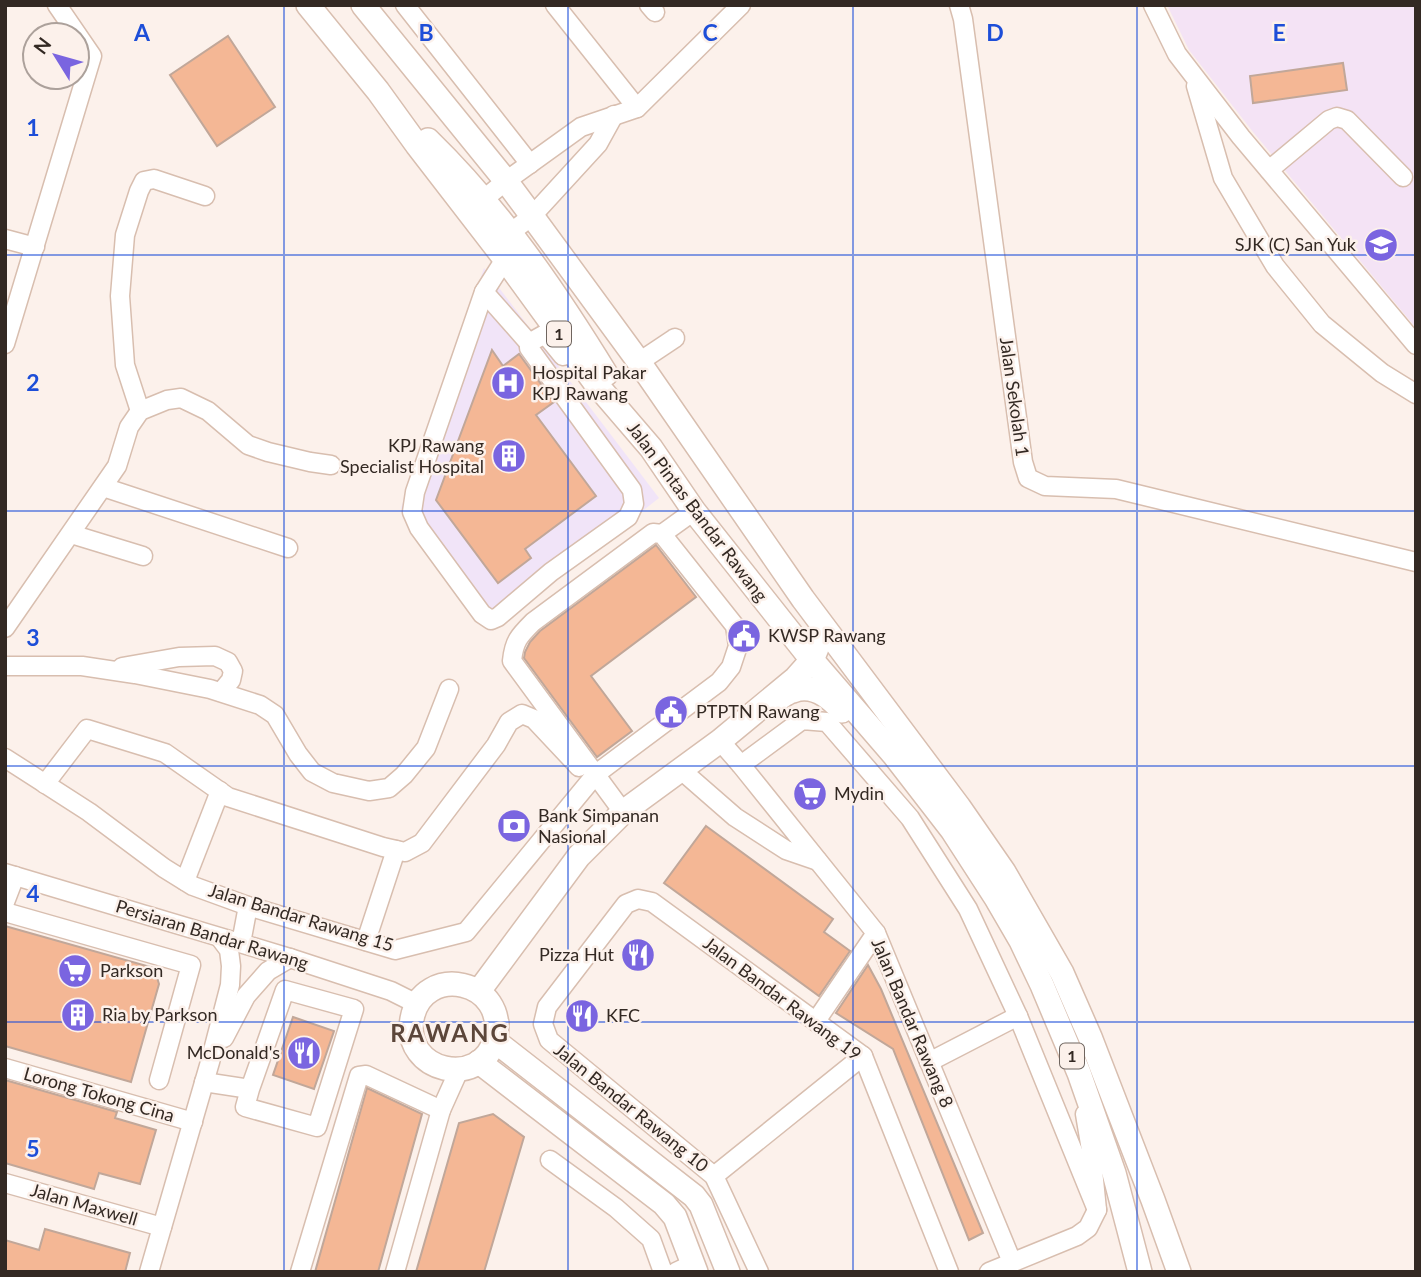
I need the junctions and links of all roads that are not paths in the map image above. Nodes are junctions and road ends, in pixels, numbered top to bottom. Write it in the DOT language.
graph roads {
  1 [pos="57,5"];
  2 [pos="308,5"];
  3 [pos="363,5"];
  4 [pos="405,5"];
  5 [pos="555,5"];
  6 [pos="741,5"];
  7 [pos="959,5"];
  8 [pos="1153,5"];
  9 [pos="1194,76"];
  10 [pos="378,91"];
  11 [pos="638,108"];
  12 [pos="614,115"];
  13 [pos="530,164"];
  14 [pos="1269,170"];
  15 [pos="1403,177"];
  16 [pos="506,181"];
  17 [pos="205,196"];
  18 [pos="484,199"];
  19 [pos="532,216"];
  20 [pos="510,233"];
  21 [pos="5,239"];
  22 [pos="34,247"];
  23 [pos="505,259"];
  24 [pos="484,292"];
  25 [pos="674,338"];
  26 [pos="5,344"];
  27 [pos="529,344"];
  28 [pos="1416,345"];
  29 [pos="639,362"];
  30 [pos="1416,394"];
  31 [pos="139,411"];
  32 [pos="651,449"];
  33 [pos="331,465"];
  34 [pos="103,487"];
  35 [pos="694,510"];
  36 [pos="71,534"];
  37 [pos="662,534"];
  38 [pos="288,548"];
  39 [pos="144,556"];
  40 [pos="1416,562"];
  41 [pos="803,599"];
  42 [pos="5,628"];
  43 [pos="812,660"];
  44 [pos="5,666"];
  45 [pos="108,670"];
  46 [pos="449,689"];
  47 [pos="221,692"];
  48 [pos="757,711"];
  49 [pos="720,741"];
  50 [pos="5,758"];
  51 [pos="741,765"];
  52 [pos="680,769"];
  53 [pos="594,777"];
  54 [pos="45,784"];
  55 [pos="220,791"];
  56 [pos="623,812"];
  57 [pos="396,850"];
  58 [pos="968,855"];
  59 [pos="818,861"];
  60 [pos="10,874"];
  61 [pos="185,881"];
  62 [pos="5,902"];
  63 [pos="652,902"];
  64 [pos="248,906"];
  65 [pos="5,912"];
  66 [pos="876,933"];
  67 [pos="220,938"];
  68 [pos="366,942"];
  69 [pos="241,943"];
  70 [pos="290,958"];
  71 [pos="479,991"];
  72 [pos="417,1004"];
  73 [pos="1017,1016"];
  74 [pos="816,1021"];
  75 [pos="496,1032"];
  76 [pos="863,1056"];
  77 [pos="210,1062"];
  78 [pos="929,1062"];
  79 [pos="469,1066"];
  80 [pos="5,1068"];
  81 [pos="1079,1073"];
  82 [pos="159,1080"];
  83 [pos="204,1082"];
  84 [pos="250,1089"];
  85 [pos="441,1110"];
  86 [pos="193,1122"];
  87 [pos="550,1160"];
  88 [pos="714,1176"];
  89 [pos="5,1183"];
  90 [pos="1097,1210"];
  91 [pos="162,1227"];
  92 [pos="1021,1264"];
  93 [pos="689,1269"];
  94 [pos="149,1272"];
  95 [pos="300,1272"];
  96 [pos="395,1272"];
  97 [pos="663,1272"];
  98 [pos="728,1272"];
  99 [pos="759,1272"];
  100 [pos="949,1272"];
  101 [pos="989,1272"];
  102 [pos="1140,1272"];
  103 [pos="1179,1272"];
  1 -- 22 [label="street"];
  2 -- 10 [label="main road, Jalan Pintas Bandar Rawang / 1"];
  3 -- 16 [label="main road, Jalan Pintas Bandar Rawang / 1"];
  4 -- 13 [label="street"];
  5 -- 11 [label="street"];
  6 -- 11 [label="street"];
  7 -- 40 [label="street, Jalan Sekolah 1"];
  8 -- 9 [label="street"];
  9 -- 14 [label="street"];
  9 -- 30 [label="street"];
  10 -- 18 [label="main road"];
  10 -- 23 [label="main road, Jalan Pintas Bandar Rawang / 1"];
  11 -- 12 [label="street"];
  12 -- 13 [label="street"];
  12 -- 19 [label="street"];
  13 -- 16 [label="street"];
  14 -- 15 [label="street"];
  14 -- 28 [label="street"];
  16 -- 18 [label="street"];
  16 -- 19 [label="main road, Jalan Pintas Bandar Rawang / 1"];
  17 -- 31 [label="street"];
  18 -- 20 [label="main road"];
  19 -- 20 [label="street"];
  19 -- 29 [label="main road, Jalan Pintas Bandar Rawang / 1"];
  20 -- 32 [label="main road"];
  21 -- 22 [label="street"];
  22 -- 26 [label="street"];
  23 -- 24 [label="street"];
  23 -- 32 [label="main road, Jalan Pintas Bandar Rawang / 1"];
  24 -- 27 [label="street"];
  24 -- 27 [label="street"];
  25 -- 29 [label="street"];
  27 -- 32 [label="street"];
  29 -- 41 [label="main road, Jalan Pintas Bandar Rawang / 1"];
  31 -- 33 [label="street"];
  31 -- 34 [label="street"];
  32 -- 35 [label="main road, Jalan Pintas Bandar Rawang / 1"];
  34 -- 36 [label="street"];
  34 -- 38 [label="street"];
  35 -- 37 [label="street"];
  35 -- 43 [label="main road, Jalan Pintas Bandar Rawang / 1"];
  36 -- 39 [label="street"];
  36 -- 42 [label="street"];
  37 -- 53 [label="street, Jalan Bandar Rawang 15"];
  37 -- 53 [label="street"];
  41 -- 43 [label="main road"];
  41 -- 103 [label="main road, Jalan Pintas Bandar Rawang / 1"];
  43 -- 48 [label="main road"];
  43 -- 58 [label="main road, Jalan Pintas Bandar Rawang / 1"];
  44 -- 45 [label="street"];
  45 -- 47 [label="street"];
  45 -- 47 [label="street"];
  46 -- 47 [label="street"];
  48 -- 49 [label="main road"];
  48 -- 58 [label="main road"];
  49 -- 51 [label="street, Jalan Bandar Rawang 8"];
  49 -- 52 [label="main road"];
  50 -- 54 [label="street, Jalan Bandar Rawang 15"];
  51 -- 59 [label="street, Jalan Bandar Rawang 8"];
  51 -- 73 [label="street"];
  52 -- 56 [label="main road"];
  52 -- 59 [label="street"];
  53 -- 56 [label="street"];
  53 -- 57 [label="street"];
  53 -- 68 [label="street, Jalan Bandar Rawang 15"];
  54 -- 55 [label="street"];
  54 -- 61 [label="street, Jalan Bandar Rawang 15"];
  55 -- 57 [label="street"];
  55 -- 61 [label="street"];
  56 -- 71 [label="main road"];
  57 -- 68 [label="street"];
  58 -- 81 [label="main road, Jalan Pintas Bandar Rawang / 1"];
  59 -- 66 [label="street, Jalan Bandar Rawang 8"];
  60 -- 62 [label="street"];
  60 -- 67 [label="street, Persiaran Bandar Rawang"];
  61 -- 64 [label="street, Jalan Bandar Rawang 15"];
  63 -- 74 [label="street, Jalan Bandar Rawang 19"];
  63 -- 88 [label="street, Jalan Bandar Rawang 10"];
  64 -- 68 [label="street, Jalan Bandar Rawang 15"];
  64 -- 69 [label="street"];
  65 -- 82 [label="street"];
  66 -- 74 [label="street"];
  66 -- 78 [label="street, Jalan Bandar Rawang 8"];
  67 -- 69 [label="street, Persiaran Bandar Rawang"];
  67 -- 77 [label="street"];
  69 -- 70 [label="street, Persiaran Bandar Rawang"];
  70 -- 72 [label="street, Persiaran Bandar Rawang"];
  70 -- 77 [label="street"];
  71 -- 72 [label="main road"];
  71 -- 75 [label="main road"];
  72 -- 79 [label="main road"];
  73 -- 78 [label="street"];
  73 -- 90 [label="street"];
  74 -- 76 [label="street, Jalan Bandar Rawang 19"];
  75 -- 79 [label="main road"];
  75 -- 98 [label="main road"];
  76 -- 88 [label="street"];
  76 -- 100 [label="street, Jalan Bandar Rawang 19"];
  77 -- 83 [label="street"];
  78 -- 92 [label="street, Jalan Bandar Rawang 8"];
  79 -- 85 [label="street"];
  79 -- 93 [label="main road"];
  80 -- 86 [label="street, Lorong Tokong Cina"];
  81 -- 90 [label="street"];
  81 -- 102 [label="main road, Jalan Pintas Bandar Rawang / 1"];
  83 -- 84 [label="street"];
  83 -- 86 [label="street"];
  84 -- 84 [label="street"];
  85 -- 95 [label="street"];
  85 -- 96 [label="street"];
  86 -- 91 [label="street"];
  87 -- 97 [label="street"];
  88 -- 99 [label="street, Jalan Bandar Rawang 10"];
  89 -- 91 [label="street, Jalan Maxwell"];
  90 -- 92 [label="street"];
  91 -- 94 [label="street"];
  92 -- 101 [label="street"];
}
